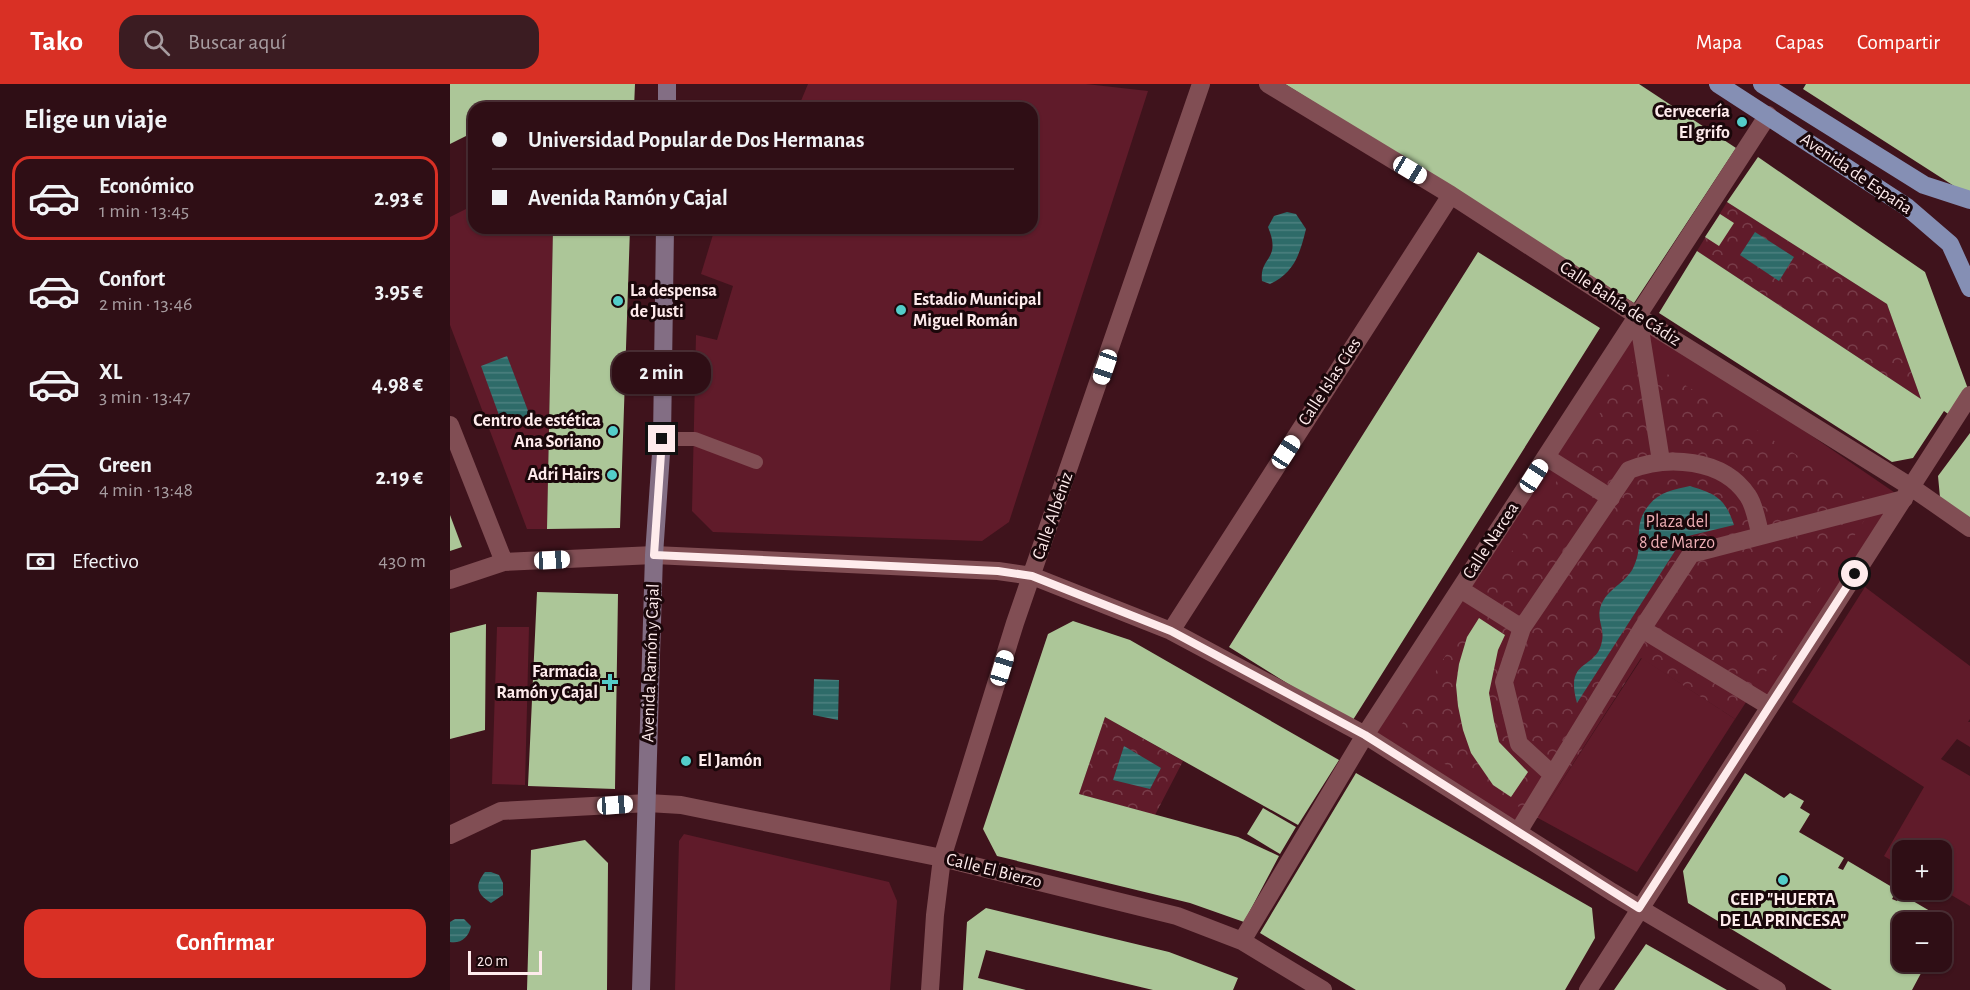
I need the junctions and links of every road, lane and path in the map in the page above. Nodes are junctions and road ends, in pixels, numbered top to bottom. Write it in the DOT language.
graph roads {
  1 [pos="668,84"];
  2 [pos="1201,84"];
  3 [pos="1268,84"];
  4 [pos="1718,84"];
  5 [pos="1762,84"];
  6 [pos="1783,90"];
  7 [pos="667,102"];
  8 [pos="1768,115"];
  9 [pos="1451,195"];
  10 [pos="1970,200"];
  11 [pos="665,234"];
  12 [pos="1970,288"];
  13 [pos="1638,317"];
  14 [pos="1970,396"];
  15 [pos="450,425"];
  16 [pos="662,439"];
  17 [pos="1546,457"];
  18 [pos="1661,461"];
  19 [pos="756,462"];
  20 [pos="1907,493"];
  21 [pos="1611,498"];
  22 [pos="1970,528"];
  23 [pos="1761,536"];
  24 [pos="654,555"];
  25 [pos="504,562"];
  26 [pos="1032,576"];
  27 [pos="450,580"];
  28 [pos="1460,589"];
  29 [pos="1522,628"];
  30 [pos="1642,629"];
  31 [pos="1171,631"];
  32 [pos="1769,706"];
  33 [pos="1365,735"];
  34 [pos="1553,775"];
  35 [pos="648,803"];
  36 [pos="1518,832"];
  37 [pos="450,835"];
  38 [pos="942,858"];
  39 [pos="1639,908"];
  40 [pos="1242,941"];
  41 [pos="641,990"];
  42 [pos="930,990"];
  43 [pos="1323,990"];
  44 [pos="1588,990"];
  45 [pos="1777,990"];
  1 -- 7 [label="street"];
  2 -- 26 [label="street, Calle Albéniz"];
  3 -- 9 [label="street, Calle Bahía de Cádiz"];
  4 -- 8 [label="main road, Avenida de España"];
  5 -- 6 [label="main road, Avenida de España"];
  6 -- 10 [label="main road, Avenida de España"];
  8 -- 12 [label="main road, Avenida de España"];
  8 -- 13 [label="street, Calle Narcea"];
  9 -- 13 [label="street, Calle Bahía de Cádiz"];
  9 -- 31 [label="street, Calle Islas Cíes"];
  11 -- 16 [label="street, Avenida Ramón y Cajal"];
  13 -- 17 [label="street, Calle Narcea"];
  13 -- 18 [label="street"];
  13 -- 20 [label="street, Calle Bahía de Cádiz"];
  14 -- 20 [label="street"];
  15 -- 25 [label="street"];
  16 -- 19 [label="lane"];
  16 -- 24 [label="street, Avenida Ramón y Cajal"];
  17 -- 21 [label="street"];
  17 -- 28 [label="street, Calle Narcea"];
  18 -- 21 [label="street"];
  18 -- 23 [label="street"];
  20 -- 22 [label="street, Calle Bahía de Cádiz"];
  20 -- 23 [label="street"];
  20 -- 32 [label="street"];
  21 -- 29 [label="street"];
  23 -- 30 [label="street"];
  24 -- 25 [label="street"];
  24 -- 26 [label="street"];
  24 -- 35 [label="street, Avenida Ramón y Cajal"];
  25 -- 27 [label="street"];
  26 -- 31 [label="street"];
  26 -- 38 [label="street, Calle Albéniz"];
  28 -- 29 [label="street"];
  28 -- 33 [label="street, Calle Narcea"];
  29 -- 34 [label="street"];
  30 -- 32 [label="street"];
  30 -- 34 [label="street"];
  31 -- 33 [label="street"];
  32 -- 39 [label="street"];
  33 -- 36 [label="street"];
  33 -- 40 [label="street, Calle Narcea"];
  34 -- 36 [label="street"];
  35 -- 37 [label="street, Calle El Bierzo"];
  35 -- 38 [label="street, Calle El Bierzo"];
  35 -- 41 [label="street, Avenida Ramón y Cajal"];
  36 -- 39 [label="street"];
  38 -- 40 [label="street, Calle El Bierzo"];
  38 -- 42 [label="street, Calle Albéniz"];
  39 -- 44 [label="street"];
  39 -- 45 [label="street"];
  40 -- 43 [label="street, Calle El Bierzo"];
}
